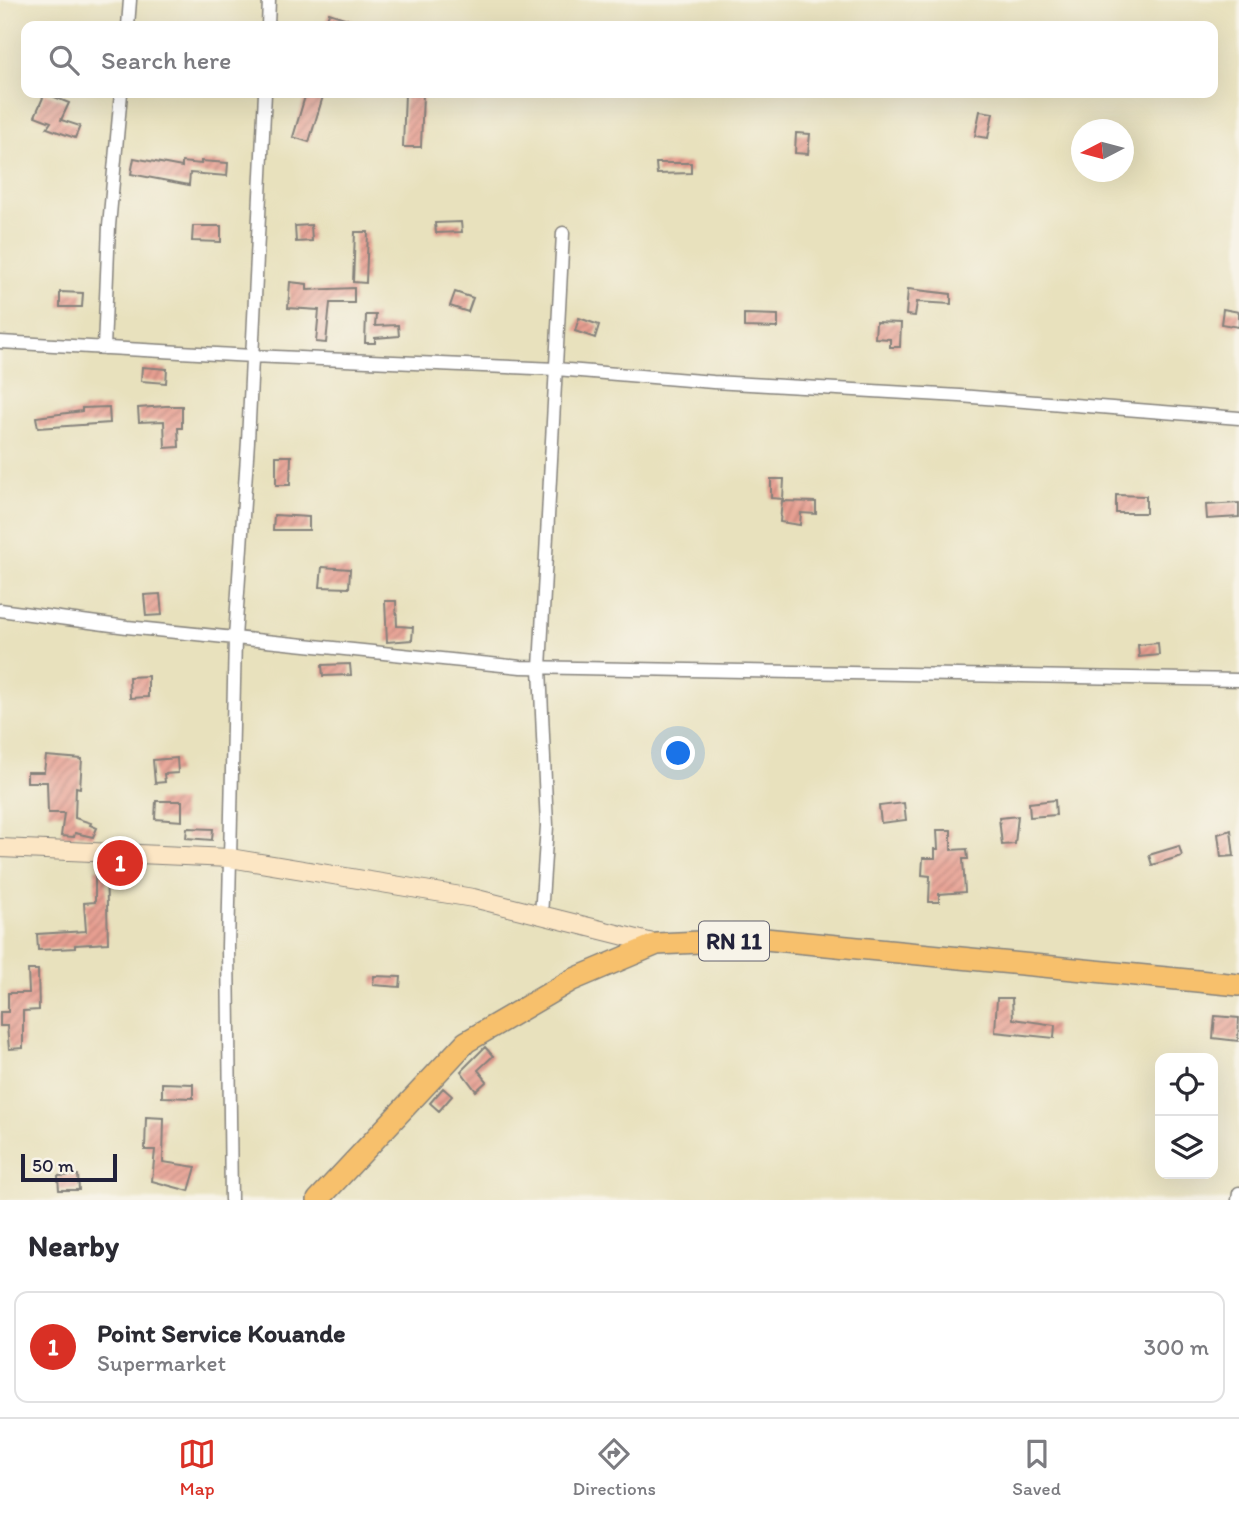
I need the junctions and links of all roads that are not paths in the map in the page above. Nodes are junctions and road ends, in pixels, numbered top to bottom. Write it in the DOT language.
graph roads {
  1 [pos="130,0"];
  2 [pos="270,0"];
  3 [pos="128,21"];
  4 [pos="268,21"];
  5 [pos="121,98"];
  6 [pos="265,98"];
  7 [pos="563,233"];
  8 [pos="0,342"];
  9 [pos="104,348"];
  10 [pos="252,356"];
  11 [pos="556,369"];
  12 [pos="1239,418"];
  13 [pos="0,610"];
  14 [pos="236,638"];
  15 [pos="540,668"];
  16 [pos="1239,680"];
  17 [pos="0,848"];
  18 [pos="230,858"];
  19 [pos="541,915"];
  20 [pos="657,944"];
  21 [pos="1239,985"];
  22 [pos="1239,1193"];
  23 [pos="232,1200"];
  24 [pos="318,1200"];
  25 [pos="1238,1200"];
  1 -- 3 [label="street"];
  2 -- 4 [label="street"];
  5 -- 9 [label="street"];
  6 -- 10 [label="street"];
  7 -- 11 [label="street"];
  8 -- 9 [label="street"];
  9 -- 10 [label="street"];
  10 -- 11 [label="street"];
  10 -- 14 [label="street"];
  11 -- 12 [label="street"];
  11 -- 15 [label="street"];
  13 -- 14 [label="street"];
  14 -- 15 [label="street"];
  14 -- 18 [label="street"];
  15 -- 16 [label="street"];
  15 -- 19 [label="street"];
  17 -- 18 [label="street"];
  18 -- 19 [label="street"];
  18 -- 23 [label="street"];
  19 -- 20 [label="street"];
  20 -- 21 [label="main road, RN 11"];
  20 -- 24 [label="main road, RN 11"];
  22 -- 25 [label="street"];
}
